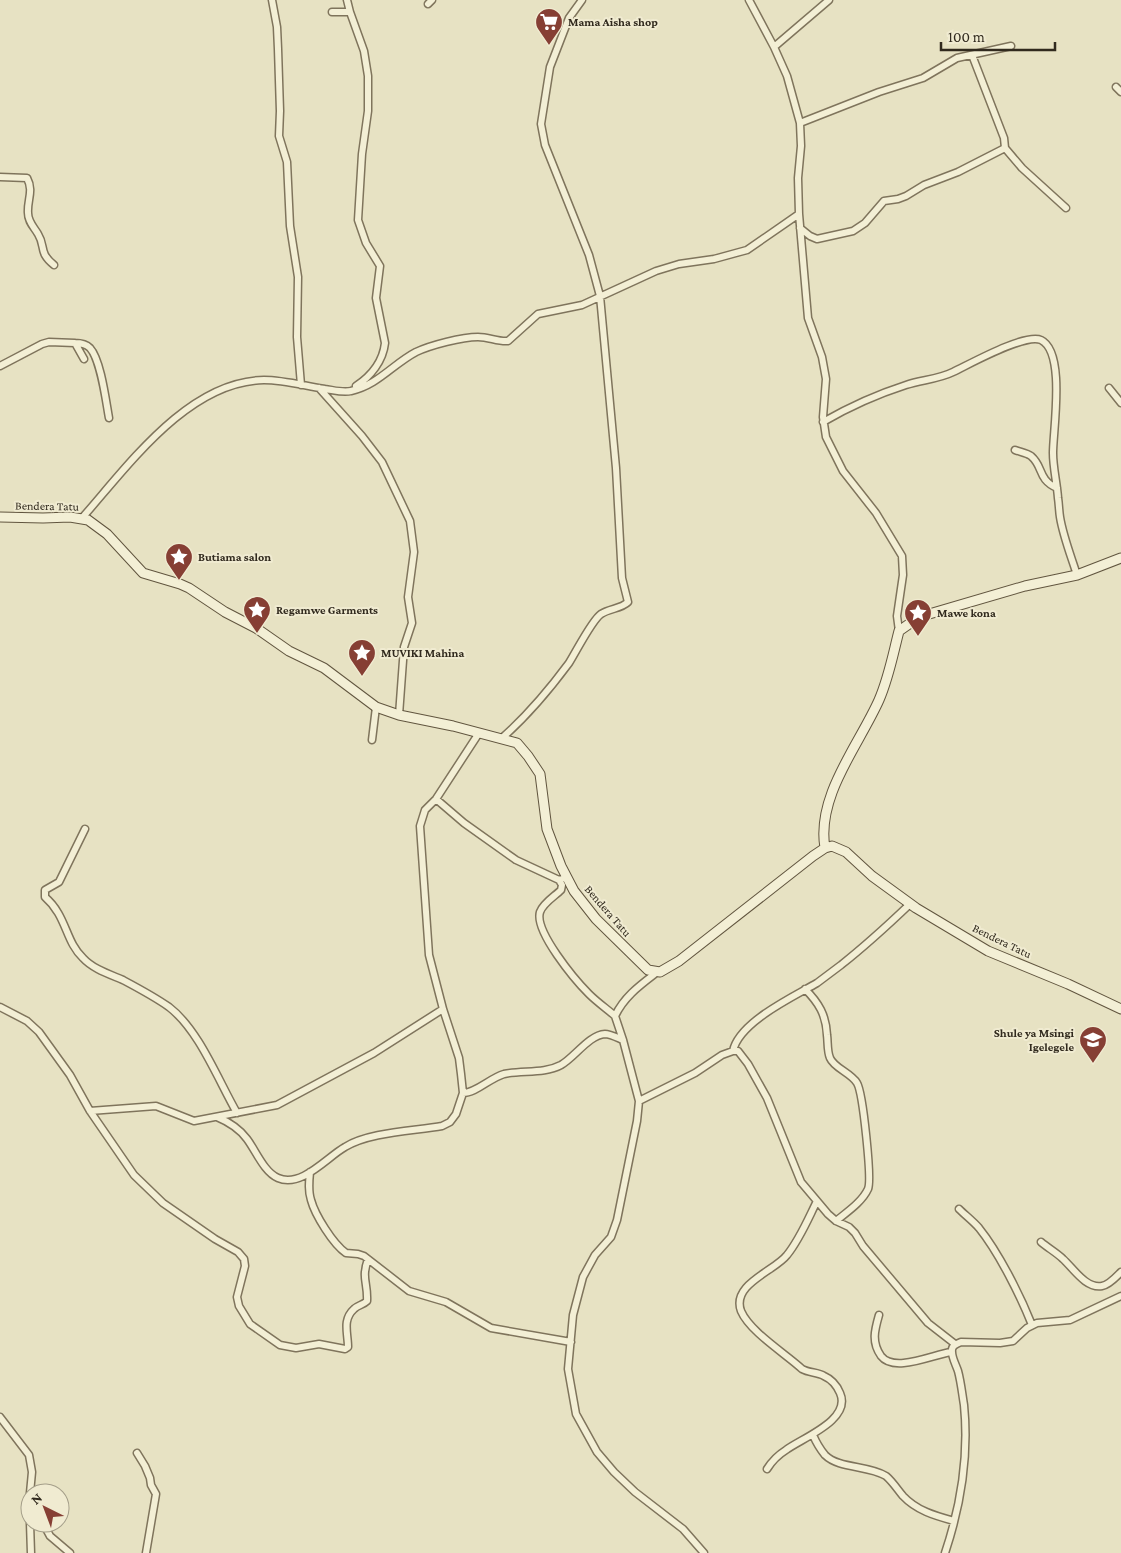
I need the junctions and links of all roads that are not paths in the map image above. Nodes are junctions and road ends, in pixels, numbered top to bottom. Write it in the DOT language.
graph roads {
  1 [pos="272,0"];
  2 [pos="347,0"];
  3 [pos="583,0"];
  4 [pos="749,0"];
  5 [pos="829,0"];
  6 [pos="332,12"];
  7 [pos="350,12"];
  8 [pos="774,46"];
  9 [pos="1011,46"];
  10 [pos="972,56"];
  11 [pos="800,123"];
  12 [pos="1005,148"];
  13 [pos="0,177"];
  14 [pos="1066,208"];
  15 [pos="799,214"];
  16 [pos="800,228"];
  17 [pos="54,265"];
  18 [pos="600,296"];
  19 [pos="75,343"];
  20 [pos="84,359"];
  21 [pos="0,366"];
  22 [pos="301,385"];
  23 [pos="319,388"];
  24 [pos="1109,388"];
  25 [pos="349,391"];
  26 [pos="1121,403"];
  27 [pos="109,418"];
  28 [pos="823,422"];
  29 [pos="1015,450"];
  30 [pos="1057,488"];
  31 [pos="0,517"];
  32 [pos="82,518"];
  33 [pos="1121,558"];
  34 [pos="1077,575"];
  35 [pos="899,631"];
  36 [pos="376,707"];
  37 [pos="398,715"];
  38 [pos="479,733"];
  39 [pos="502,738"];
  40 [pos="372,740"];
  41 [pos="436,799"];
  42 [pos="85,829"];
  43 [pos="825,848"];
  44 [pos="563,879"];
  45 [pos="910,904"];
  46 [pos="656,972"];
  47 [pos="805,989"];
  48 [pos="0,1007"];
  49 [pos="443,1009"];
  50 [pos="1121,1009"];
  51 [pos="615,1016"];
  52 [pos="623,1040"];
  53 [pos="732,1051"];
  54 [pos="463,1093"];
  55 [pos="639,1101"];
  56 [pos="90,1111"];
  57 [pos="237,1113"];
  58 [pos="217,1116"];
  59 [pos="310,1172"];
  60 [pos="817,1201"];
  61 [pos="959,1209"];
  62 [pos="836,1221"];
  63 [pos="1041,1242"];
  64 [pos="368,1260"];
  65 [pos="1121,1272"];
  66 [pos="1119,1298"];
  67 [pos="879,1315"];
  68 [pos="1032,1325"];
  69 [pos="571,1342"];
  70 [pos="955,1344"];
  71 [pos="951,1352"];
  72 [pos="0,1417"];
  73 [pos="813,1435"];
  74 [pos="138,1453"];
  75 [pos="767,1469"];
  76 [pos="31,1483"];
  77 [pos="954,1521"];
  78 [pos="30,1533"];
  79 [pos="48,1533"];
  80 [pos="31,1553"];
  81 [pos="70,1553"];
  82 [pos="146,1553"];
  83 [pos="704,1553"];
  84 [pos="945,1553"];
  1 -- 22 [label="street"];
  2 -- 7 [label="street"];
  3 -- 18 [label="street"];
  4 -- 8 [label="street"];
  5 -- 8 [label="street"];
  6 -- 7 [label="street"];
  7 -- 25 [label="street"];
  8 -- 11 [label="street"];
  9 -- 10 [label="street"];
  10 -- 11 [label="street"];
  10 -- 12 [label="street"];
  11 -- 15 [label="street"];
  12 -- 14 [label="street"];
  12 -- 16 [label="street"];
  13 -- 17 [label="street"];
  15 -- 16 [label="street"];
  15 -- 18 [label="street"];
  16 -- 28 [label="street"];
  18 -- 25 [label="street"];
  18 -- 39 [label="street"];
  19 -- 20 [label="street"];
  19 -- 21 [label="street"];
  19 -- 27 [label="street"];
  22 -- 23 [label="street"];
  22 -- 32 [label="street"];
  23 -- 25 [label="street"];
  23 -- 37 [label="street"];
  24 -- 26 [label="street"];
  28 -- 30 [label="street"];
  28 -- 35 [label="street"];
  29 -- 30 [label="street"];
  30 -- 34 [label="street"];
  31 -- 32 [label="main road, Bendera Tatu"];
  32 -- 36 [label="main road, Bendera Tatu"];
  33 -- 34 [label="main road"];
  34 -- 35 [label="main road"];
  35 -- 43 [label="main road"];
  36 -- 37 [label="main road, Bendera Tatu"];
  36 -- 40 [label="street"];
  37 -- 38 [label="main road, Bendera Tatu"];
  38 -- 39 [label="main road, Bendera Tatu"];
  38 -- 41 [label="street"];
  39 -- 44 [label="main road, Bendera Tatu"];
  41 -- 44 [label="street"];
  41 -- 49 [label="street"];
  42 -- 57 [label="street"];
  43 -- 45 [label="main road, Bendera Tatu"];
  43 -- 46 [label="main road"];
  44 -- 46 [label="main road, Bendera Tatu"];
  44 -- 51 [label="street"];
  45 -- 47 [label="street"];
  45 -- 50 [label="main road, Bendera Tatu"];
  46 -- 51 [label="street"];
  47 -- 53 [label="street"];
  47 -- 62 [label="street"];
  48 -- 56 [label="street"];
  49 -- 54 [label="street"];
  49 -- 57 [label="street"];
  51 -- 52 [label="street"];
  52 -- 54 [label="street"];
  52 -- 55 [label="street"];
  53 -- 55 [label="street"];
  53 -- 60 [label="street"];
  54 -- 59 [label="street"];
  55 -- 69 [label="street"];
  56 -- 58 [label="street"];
  56 -- 64 [label="street"];
  57 -- 58 [label="street"];
  58 -- 59 [label="street"];
  59 -- 64 [label="street"];
  60 -- 62 [label="street"];
  60 -- 73 [label="street"];
  61 -- 68 [label="street"];
  62 -- 70 [label="street"];
  63 -- 65 [label="street"];
  64 -- 69 [label="street"];
  66 -- 68 [label="street"];
  67 -- 71 [label="street"];
  68 -- 70 [label="street"];
  69 -- 83 [label="street"];
  70 -- 71 [label="street"];
  71 -- 77 [label="street"];
  72 -- 76 [label="street"];
  73 -- 75 [label="street"];
  73 -- 77 [label="street"];
  74 -- 82 [label="street"];
  77 -- 84 [label="street"];
  78 -- 80 [label="street"];
  79 -- 81 [label="street"];
}
